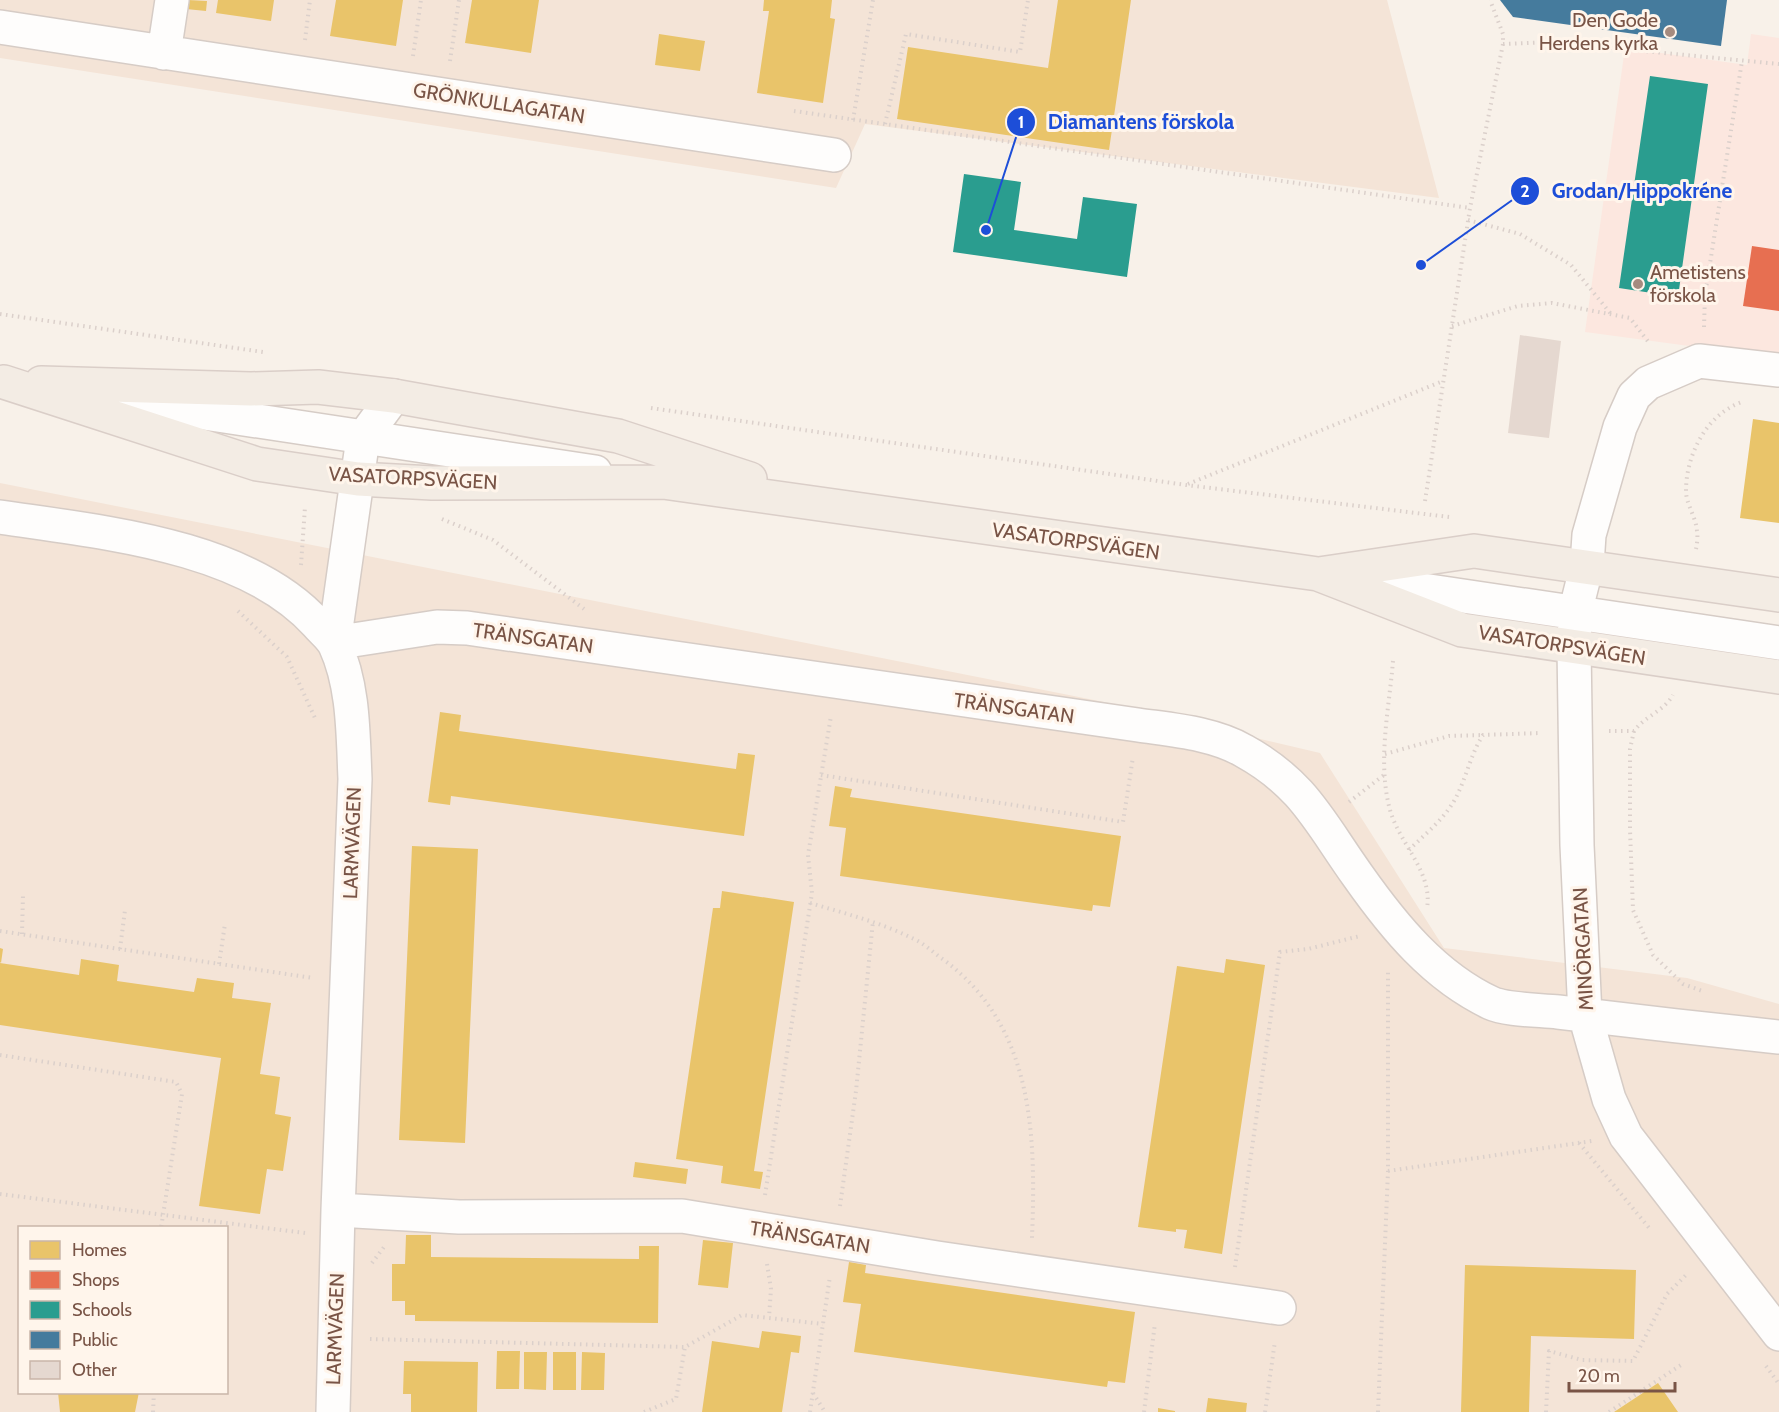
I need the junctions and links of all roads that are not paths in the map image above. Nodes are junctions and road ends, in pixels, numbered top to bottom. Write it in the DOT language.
graph roads {
  1 [pos="172,0"];
  2 [pos="0,27"];
  3 [pos="164,53"];
  4 [pos="834,155"];
  5 [pos="1779,370"];
  6 [pos="2,382"];
  7 [pos="394,396"];
  8 [pos="363,438"];
  9 [pos="358,479"];
  10 [pos="663,482"];
  11 [pos="834,506"];
  12 [pos="0,517"];
  13 [pos="1587,565"];
  14 [pos="1317,574"];
  15 [pos="1779,595"];
  16 [pos="1575,613"];
  17 [pos="334,643"];
  18 [pos="1779,643"];
  19 [pos="1574,647"];
  20 [pos="1779,677"];
  21 [pos="1585,1015"];
  22 [pos="1779,1037"];
  23 [pos="338,1224"];
  24 [pos="1279,1308"];
  25 [pos="1779,1334"];
  26 [pos="333,1412"];
  1 -- 3 [label="street"];
  2 -- 3 [label="street, GRÖNKULLAGATAN"];
  3 -- 4 [label="street, GRÖNKULLAGATAN"];
  5 -- 13 [label="street, MINÖRGATAN"];
  6 -- 7 [label="main road, VASATORPSVÄGEN"];
  6 -- 8 [label="street"];
  6 -- 9 [label="main road, VASATORPSVÄGEN"];
  7 -- 8 [label="street"];
  7 -- 11 [label="main road, VASATORPSVÄGEN"];
  8 -- 9 [label="street"];
  8 -- 10 [label="street"];
  9 -- 10 [label="main road, VASATORPSVÄGEN"];
  9 -- 17 [label="street"];
  10 -- 11 [label="main road, VASATORPSVÄGEN"];
  11 -- 14 [label="main road, VASATORPSVÄGEN"];
  12 -- 17 [label="street, LARMVÄGEN"];
  13 -- 14 [label="main road, VASATORPSVÄGEN"];
  13 -- 15 [label="main road, VASATORPSVÄGEN"];
  13 -- 16 [label="street, MINÖRGATAN"];
  14 -- 16 [label="street"];
  14 -- 19 [label="main road, VASATORPSVÄGEN"];
  16 -- 18 [label="street"];
  16 -- 19 [label="street, MINÖRGATAN"];
  17 -- 21 [label="street, TRÄNSGATAN"];
  17 -- 23 [label="street, LARMVÄGEN"];
  19 -- 20 [label="main road, VASATORPSVÄGEN"];
  19 -- 21 [label="street, MINÖRGATAN"];
  21 -- 22 [label="street, TRÄNSGATAN"];
  21 -- 25 [label="street, MINÖRGATAN"];
  23 -- 24 [label="street, TRÄNSGATAN"];
  23 -- 26 [label="street, LARMVÄGEN"];
}
